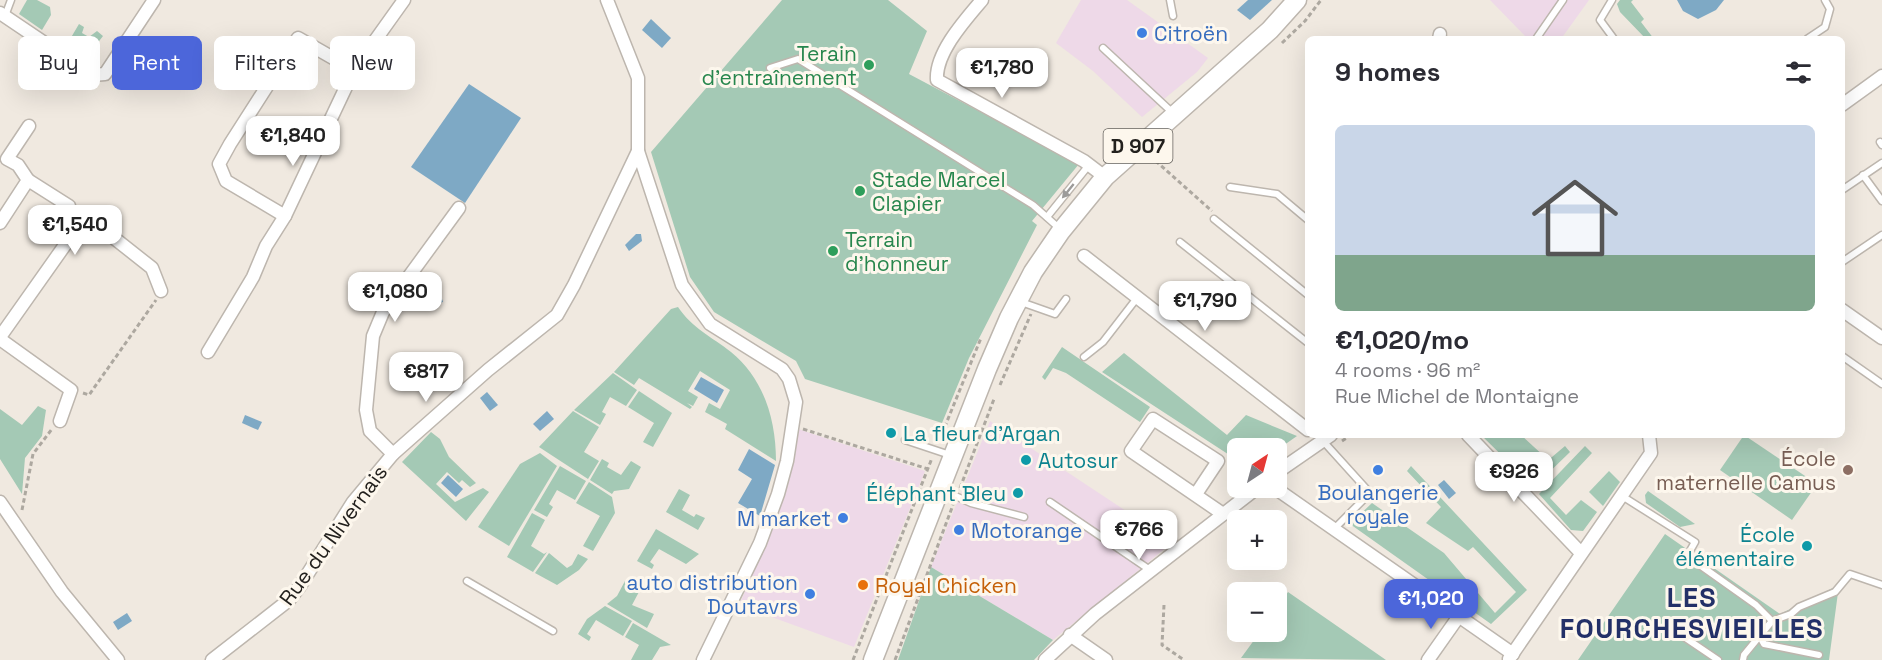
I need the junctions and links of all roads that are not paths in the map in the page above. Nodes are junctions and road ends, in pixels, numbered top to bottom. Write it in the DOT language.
graph roads {
  1 [pos="11,0"];
  2 [pos="154,0"];
  3 [pos="404,0"];
  4 [pos="606,0"];
  5 [pos="982,0"];
  6 [pos="1170,0"];
  7 [pos="1297,0"];
  8 [pos="1563,0"];
  9 [pos="1612,0"];
  10 [pos="1825,0"];
  11 [pos="2,15"];
  12 [pos="1173,16"];
  13 [pos="378,36"];
  14 [pos="1538,36"];
  15 [pos="1612,36"];
  16 [pos="1811,36"];
  17 [pos="1103,48"];
  18 [pos="330,56"];
  19 [pos="770,68"];
  20 [pos="1882,76"];
  21 [pos="345,90"];
  22 [pos="1845,103"];
  23 [pos="1174,114"];
  24 [pos="29,126"];
  25 [pos="638,151"];
  26 [pos="1882,163"];
  27 [pos="1089,165"];
  28 [pos="1863,176"];
  29 [pos="1105,177"];
  30 [pos="28,180"];
  31 [pos="1230,188"];
  32 [pos="1845,188"];
  33 [pos="1882,201"];
  34 [pos="69,206"];
  35 [pos="459,208"];
  36 [pos="285,216"];
  37 [pos="1305,216"];
  38 [pos="1047,217"];
  39 [pos="1214,219"];
  40 [pos="0,223"];
  41 [pos="1061,231"];
  42 [pos="1882,235"];
  43 [pos="1180,242"];
  44 [pos="1084,256"];
  45 [pos="1845,259"];
  46 [pos="162,291"];
  47 [pos="1305,293"];
  48 [pos="1138,297"];
  49 [pos="1066,299"];
  50 [pos="1017,300"];
  51 [pos="1845,312"];
  52 [pos="0,338"];
  53 [pos="1882,338"];
  54 [pos="1305,341"];
  55 [pos="208,352"];
  56 [pos="1084,357"];
  57 [pos="1845,358"];
  58 [pos="1882,384"];
  59 [pos="60,421"];
  60 [pos="1305,428"];
  61 [pos="1327,438"];
  62 [pos="1471,438"];
  63 [pos="1649,438"];
  64 [pos="905,440"];
  65 [pos="393,454"];
  66 [pos="952,456"];
  67 [pos="1287,465"];
  68 [pos="939,489"];
  69 [pos="1196,494"];
  70 [pos="1287,496"];
  71 [pos="1622,496"];
  72 [pos="1244,498"];
  73 [pos="0,502"];
  74 [pos="1050,502"];
  75 [pos="1223,514"];
  76 [pos="1024,517"];
  77 [pos="1334,529"];
  78 [pos="1581,553"];
  79 [pos="1151,571"];
  80 [pos="466,580"];
  81 [pos="1882,585"];
  82 [pos="1459,616"];
  83 [pos="1772,621"];
  84 [pos="553,631"];
  85 [pos="1070,635"];
  86 [pos="1759,636"];
  87 [pos="1684,637"];
  88 [pos="1819,655"];
  89 [pos="1511,657"];
  90 [pos="118,660"];
  91 [pos="212,660"];
  92 [pos="703,660"];
  93 [pos="873,660"];
  94 [pos="1045,660"];
  95 [pos="1106,660"];
  96 [pos="1428,660"];
  97 [pos="1718,660"];
  98 [pos="1743,660"];
  1 -- 11 [label="lane"];
  2 -- 11 [label="street"];
  3 -- 13 [label="street"];
  4 -- 25 [label="street"];
  5 -- 27 [label="street"];
  6 -- 12 [label="lane"];
  7 -- 23 [label="main road, D 907"];
  8 -- 14 [label="lane"];
  9 -- 15 [label="lane"];
  10 -- 16 [label="lane"];
  17 -- 23 [label="lane"];
  18 -- 36 [label="street"];
  19 -- 38 [label="lane"];
  20 -- 22 [label="street"];
  21 -- 36 [label="street"];
  23 -- 29 [label="main road, D 907"];
  24 -- 30 [label="street"];
  25 -- 65 [label="street, Rue du Nivernais"];
  25 -- 92 [label="street"];
  26 -- 28 [label="lane"];
  27 -- 29 [label="street"];
  27 -- 38 [label="lane, one-way"];
  28 -- 32 [label="lane"];
  28 -- 33 [label="lane"];
  29 -- 41 [label="main road, D 907"];
  30 -- 34 [label="street"];
  30 -- 40 [label="street"];
  31 -- 37 [label="lane"];
  35 -- 65 [label="street"];
  36 -- 55 [label="street"];
  38 -- 41 [label="lane"];
  39 -- 47 [label="lane"];
  41 -- 50 [label="main road, D 907"];
  42 -- 45 [label="lane"];
  43 -- 54 [label="lane"];
  44 -- 48 [label="street"];
  46 -- 52 [label="street"];
  48 -- 56 [label="lane"];
  48 -- 60 [label="street"];
  49 -- 50 [label="lane"];
  50 -- 66 [label="main road, D 907"];
  51 -- 53 [label="street"];
  52 -- 59 [label="street"];
  57 -- 58 [label="lane"];
  61 -- 67 [label="street"];
  61 -- 77 [label="lane"];
  62 -- 78 [label="street"];
  63 -- 71 [label="street"];
  64 -- 66 [label="lane"];
  65 -- 91 [label="street, Rue du Nivernais"];
  66 -- 68 [label="main road, D 907"];
  68 -- 76 [label="lane"];
  68 -- 93 [label="main road, D 907"];
  69 -- 69 [label="street"];
  69 -- 75 [label="street"];
  70 -- 77 [label="street"];
  71 -- 78 [label="street"];
  71 -- 83 [label="lane"];
  72 -- 75 [label="street"];
  73 -- 90 [label="street"];
  74 -- 79 [label="lane"];
  75 -- 79 [label="street"];
  77 -- 82 [label="street"];
  78 -- 89 [label="street"];
  79 -- 85 [label="street"];
  80 -- 84 [label="lane"];
  81 -- 83 [label="lane"];
  82 -- 89 [label="street"];
  82 -- 96 [label="street"];
  83 -- 86 [label="lane"];
  85 -- 94 [label="street"];
  85 -- 95 [label="street"];
  86 -- 88 [label="lane"];
  86 -- 98 [label="lane"];
  87 -- 97 [label="lane"];
}
